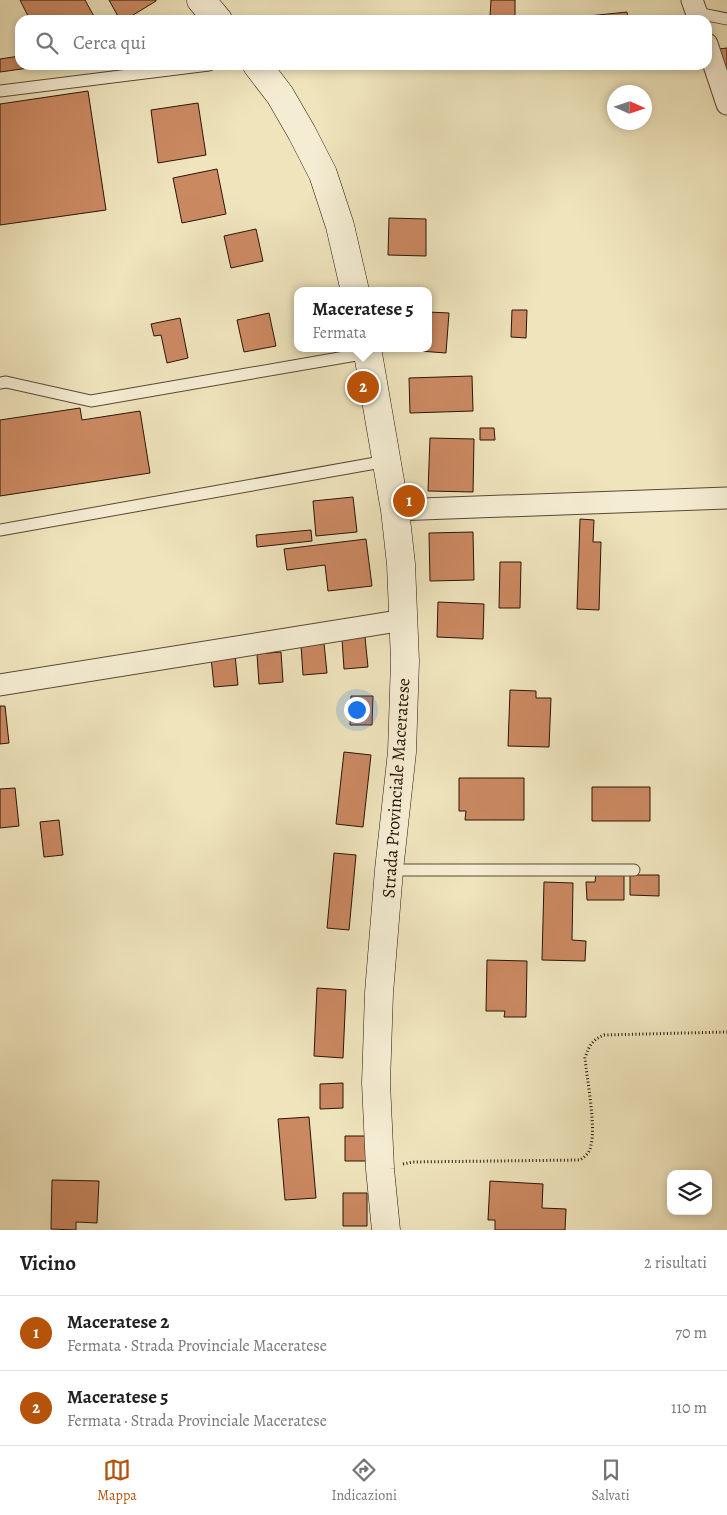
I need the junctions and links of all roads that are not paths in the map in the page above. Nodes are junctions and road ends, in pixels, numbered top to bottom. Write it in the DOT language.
graph roads {
  1 [pos="201,0"];
  2 [pos="696,11"];
  3 [pos="214,15"];
  4 [pos="712,15"];
  5 [pos="712,15"];
  6 [pos="727,19"];
  7 [pos="712,59"];
  8 [pos="169,70"];
  9 [pos="261,70"];
  10 [pos="0,91"];
  11 [pos="727,104"];
  12 [pos="354,287"];
  13 [pos="362,352"];
  14 [pos="368,352"];
  15 [pos="0,383"];
  16 [pos="387,461"];
  17 [pos="727,498"];
  18 [pos="395,510"];
  19 [pos="0,530"];
  20 [pos="404,620"];
  21 [pos="0,685"];
  22 [pos="389,870"];
  23 [pos="634,870"];
  24 [pos="386,1230"];
  1 -- 3 [label="main road"];
  2 -- 4 [label="lane"];
  5 -- 6 [label="lane"];
  7 -- 11 [label="street"];
  8 -- 10 [label="lane"];
  9 -- 12 [label="main road"];
  13 -- 15 [label="lane"];
  14 -- 16 [label="main road, Strada Provinciale Maceratese"];
  16 -- 18 [label="main road, Strada Provinciale Maceratese"];
  16 -- 19 [label="lane"];
  17 -- 18 [label="street"];
  18 -- 20 [label="main road, Strada Provinciale Maceratese"];
  20 -- 21 [label="street"];
  20 -- 22 [label="main road, Strada Provinciale Maceratese"];
  22 -- 23 [label="lane"];
  22 -- 24 [label="main road, Strada Provinciale Maceratese"];
}
